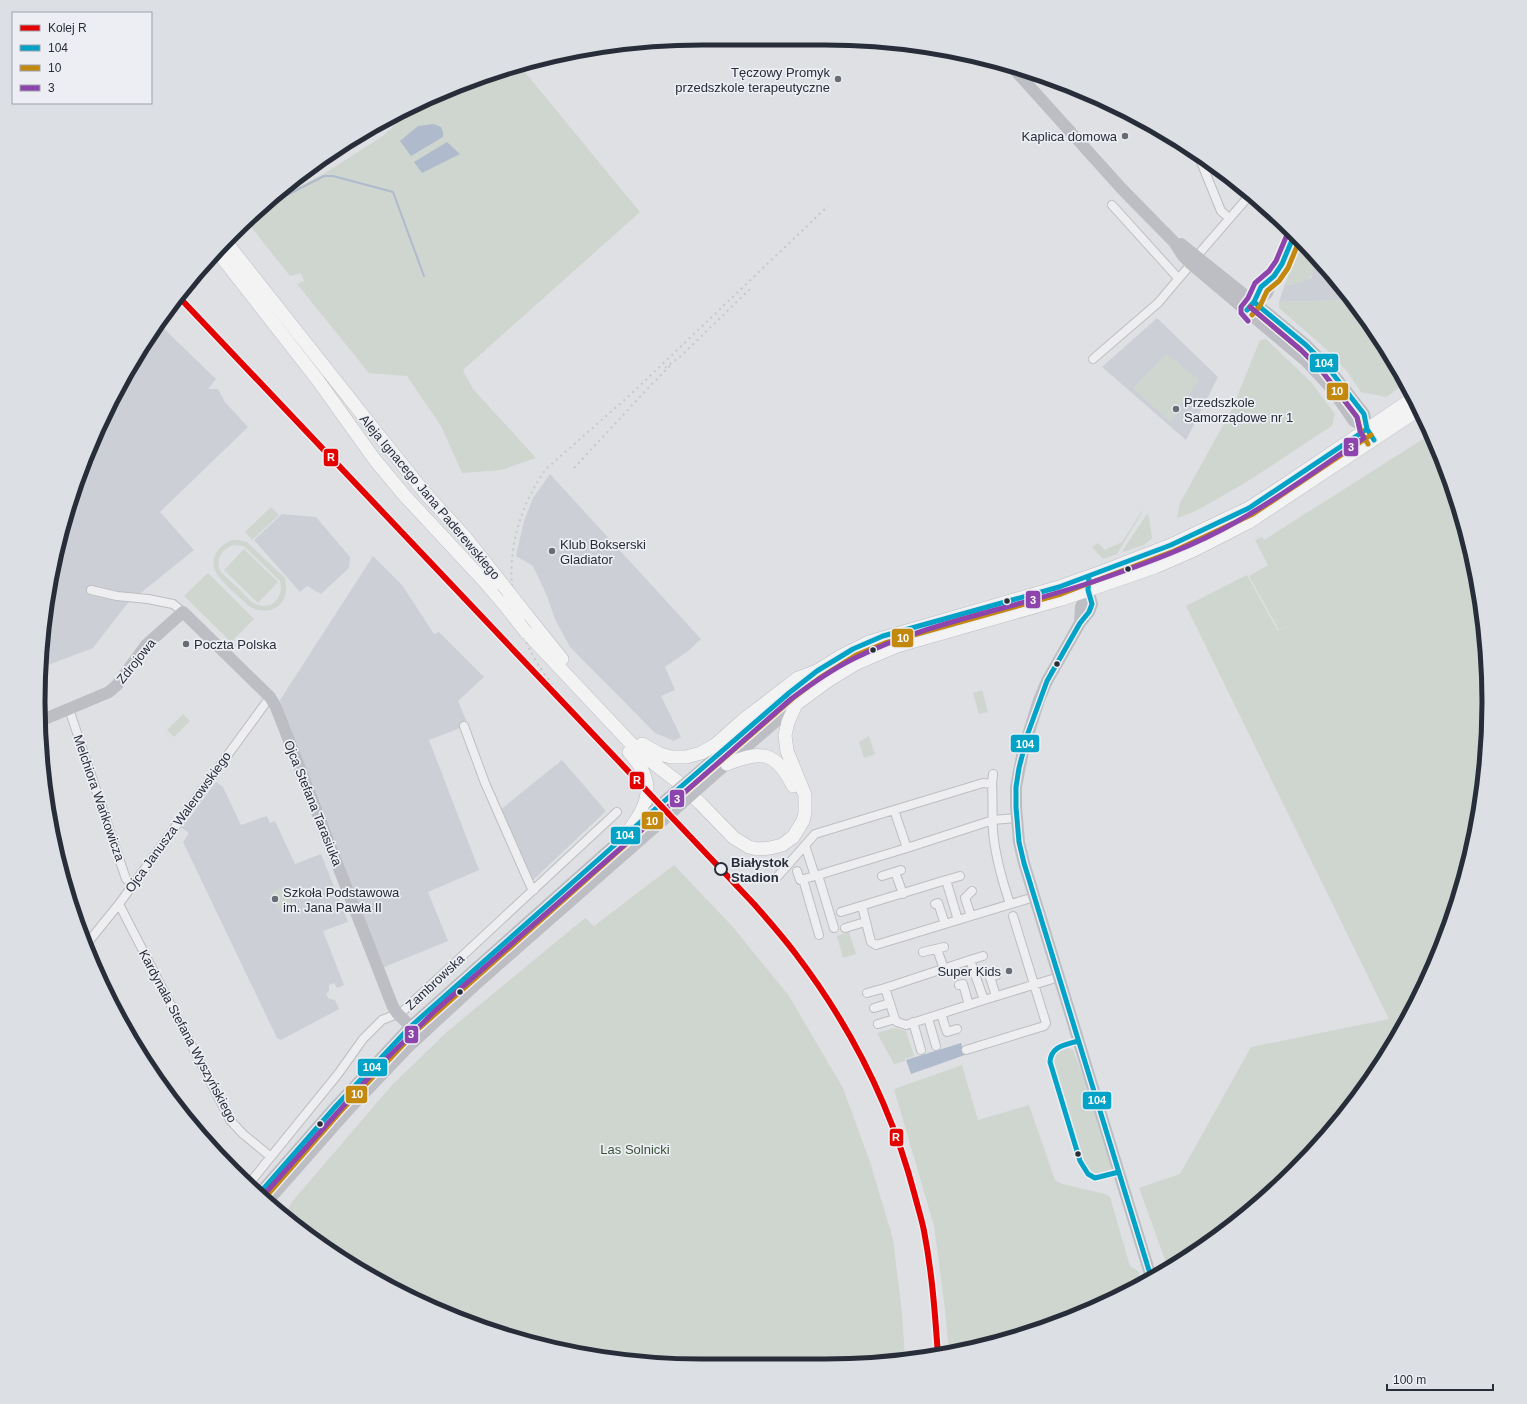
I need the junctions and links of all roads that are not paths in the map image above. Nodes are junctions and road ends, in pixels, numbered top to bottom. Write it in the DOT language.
graph roads {
  1 [pos="1018,74"];
  2 [pos="1202,165"];
  3 [pos="1247,199"];
  4 [pos="1112,204"];
  5 [pos="1229,218"];
  6 [pos="1292,239"];
  7 [pos="231,244"];
  8 [pos="229,246"];
  9 [pos="235,253"];
  10 [pos="220,255"];
  11 [pos="217,259"];
  12 [pos="1193,261"];
  13 [pos="235,274"];
  14 [pos="1178,278"];
  15 [pos="1250,306"];
  16 [pos="1093,359"];
  17 [pos="1409,401"];
  18 [pos="1414,412"];
  19 [pos="1370,435"];
  20 [pos="1283,493"];
  21 [pos="1089,576"];
  22 [pos="91,590"];
  23 [pos="1088,590"];
  24 [pos="183,612"];
  25 [pos="526,632"];
  26 [pos="817,671"];
  27 [pos="270,697"];
  28 [pos="796,704"];
  29 [pos="69,709"];
  30 [pos="45,719"];
  31 [pos="464,726"];
  32 [pos="642,744"];
  33 [pos="727,764"];
  34 [pos="993,774"];
  35 [pos="992,784"];
  36 [pos="650,806"];
  37 [pos="894,810"];
  38 [pos="617,812"];
  39 [pos="1016,818"];
  40 [pos="993,820"];
  41 [pos="622,839"];
  42 [pos="805,845"];
  43 [pos="907,848"];
  44 [pos="797,871"];
  45 [pos="816,875"];
  46 [pos="778,876"];
  47 [pos="882,876"];
  48 [pos="960,876"];
  49 [pos="803,879"];
  50 [pos="946,880"];
  51 [pos="132,884"];
  52 [pos="534,890"];
  53 [pos="972,891"];
  54 [pos="903,894"];
  55 [pos="1034,897"];
  56 [pos="119,904"];
  57 [pos="935,904"];
  58 [pos="1010,904"];
  59 [pos="862,906"];
  60 [pos="842,912"];
  61 [pos="971,916"];
  62 [pos="1013,916"];
  63 [pos="958,920"];
  64 [pos="865,922"];
  65 [pos="946,924"];
  66 [pos="834,928"];
  67 [pos="845,928"];
  68 [pos="819,935"];
  69 [pos="90,941"];
  70 [pos="923,952"];
  71 [pos="983,956"];
  72 [pos="970,960"];
  73 [pos="944,969"];
  74 [pos="997,975"];
  75 [pos="1059,977"];
  76 [pos="1035,984"];
  77 [pos="959,985"];
  78 [pos="885,988"];
  79 [pos="867,993"];
  80 [pos="996,996"];
  81 [pos="984,1000"];
  82 [pos="890,1003"];
  83 [pos="969,1005"];
  84 [pos="874,1008"];
  85 [pos="397,1013"];
  86 [pos="941,1014"];
  87 [pos="928,1018"];
  88 [pos="895,1019"];
  89 [pos="913,1022"];
  90 [pos="878,1024"];
  91 [pos="410,1027"];
  92 [pos="957,1029"];
  93 [pos="420,1036"];
  94 [pos="936,1046"];
  95 [pos="921,1050"];
  96 [pos="966,1050"];
  97 [pos="271,1157"];
  98 [pos="252,1180"];
  99 [pos="262,1190"];
  100 [pos="270,1197"];
  101 [pos="1150,1273"];
  1 -- 12 [label="main road"];
  2 -- 5 [label="street"];
  3 -- 5 [label="street"];
  4 -- 14 [label="street"];
  5 -- 12 [label="street"];
  6 -- 15 [label="main road"];
  7 -- 9 [label="main road"];
  8 -- 9 [label="main road, Aleja Ignacego Jana Paderewskiego"];
  9 -- 32 [label="main road, Aleja Ignacego Jana Paderewskiego, bridge"];
  10 -- 13 [label="main road, Aleja Ignacego Jana Paderewskiego"];
  11 -- 13 [label="main road"];
  12 -- 14 [label="street"];
  12 -- 15 [label="main road"];
  13 -- 25 [label="main road, Aleja Ignacego Jana Paderewskiego, bridge"];
  14 -- 16 [label="street"];
  15 -- 19 [label="main road"];
  17 -- 19 [label="main road"];
  18 -- 19 [label="main road"];
  19 -- 20 [label="main road"];
  20 -- 21 [label="main road"];
  20 -- 23 [label="main road"];
  21 -- 23 [label="main road"];
  21 -- 26 [label="main road"];
  22 -- 24 [label="street"];
  23 -- 28 [label="main road"];
  23 -- 39 [label="main road"];
  24 -- 27 [label="main road"];
  24 -- 29 [label="main road, Zdrojowa"];
  25 -- 28 [label="main road"];
  25 -- 36 [label="main road"];
  26 -- 32 [label="main road"];
  26 -- 36 [label="main road, Zambrowska, bridge"];
  27 -- 51 [label="street, Ojca Janusza Walerowskiego"];
  27 -- 85 [label="main road, Ojca Stefana Tarasiuka"];
  28 -- 33 [label="main road"];
  29 -- 30 [label="main road, Zdrojowa"];
  29 -- 51 [label="street, Melchiora Wańkowicza"];
  31 -- 52 [label="street"];
  32 -- 33 [label="main road"];
  33 -- 93 [label="main road, bridge"];
  34 -- 35 [label="street"];
  35 -- 37 [label="street"];
  35 -- 40 [label="street"];
  36 -- 41 [label="main road, Zambrowska"];
  36 -- 41 [label="main road"];
  37 -- 42 [label="street"];
  37 -- 43 [label="street"];
  38 -- 52 [label="street, Zambrowska"];
  39 -- 40 [label="street"];
  39 -- 55 [label="main road"];
  40 -- 43 [label="street"];
  40 -- 58 [label="street"];
  41 -- 91 [label="main road, Zambrowska"];
  42 -- 45 [label="street"];
  42 -- 46 [label="street"];
  43 -- 45 [label="street"];
  44 -- 49 [label="street"];
  45 -- 49 [label="street"];
  45 -- 66 [label="street"];
  47 -- 54 [label="street"];
  48 -- 50 [label="street"];
  49 -- 68 [label="street"];
  50 -- 54 [label="street"];
  50 -- 63 [label="street"];
  51 -- 56 [label="street, Ojca Janusza Walerowskiego"];
  52 -- 85 [label="street, Zambrowska"];
  53 -- 61 [label="street"];
  54 -- 59 [label="street"];
  55 -- 58 [label="street"];
  55 -- 75 [label="main road"];
  56 -- 69 [label="street, Ojca Janusza Walerowskiego"];
  56 -- 97 [label="street, Kardynała Stefana Wyszyńskiego"];
  57 -- 65 [label="street"];
  58 -- 61 [label="street"];
  59 -- 60 [label="street"];
  59 -- 64 [label="street"];
  61 -- 63 [label="street"];
  62 -- 76 [label="street"];
  63 -- 65 [label="street"];
  64 -- 65 [label="street"];
  64 -- 67 [label="street"];
  70 -- 73 [label="street"];
  71 -- 72 [label="street"];
  72 -- 73 [label="street"];
  72 -- 81 [label="street"];
  73 -- 78 [label="street"];
  74 -- 80 [label="street"];
  75 -- 76 [label="street"];
  75 -- 101 [label="main road"];
  76 -- 80 [label="street"];
  76 -- 96 [label="street"];
  77 -- 83 [label="street"];
  78 -- 79 [label="street"];
  78 -- 82 [label="street"];
  80 -- 81 [label="street"];
  81 -- 83 [label="street"];
  82 -- 84 [label="street"];
  82 -- 88 [label="street"];
  83 -- 86 [label="street"];
  85 -- 91 [label="main road, Ojca Stefana Tarasiuka"];
  85 -- 97 [label="street, Zambrowska"];
  86 -- 87 [label="street"];
  86 -- 92 [label="street"];
  87 -- 89 [label="street"];
  87 -- 94 [label="street"];
  88 -- 89 [label="street"];
  88 -- 90 [label="street"];
  89 -- 95 [label="street"];
  91 -- 93 [label="main road, Ojca Stefana Tarasiuka"];
  91 -- 99 [label="main road, Zambrowska"];
  93 -- 100 [label="main road"];
  97 -- 98 [label="street, Zambrowska"];
}
